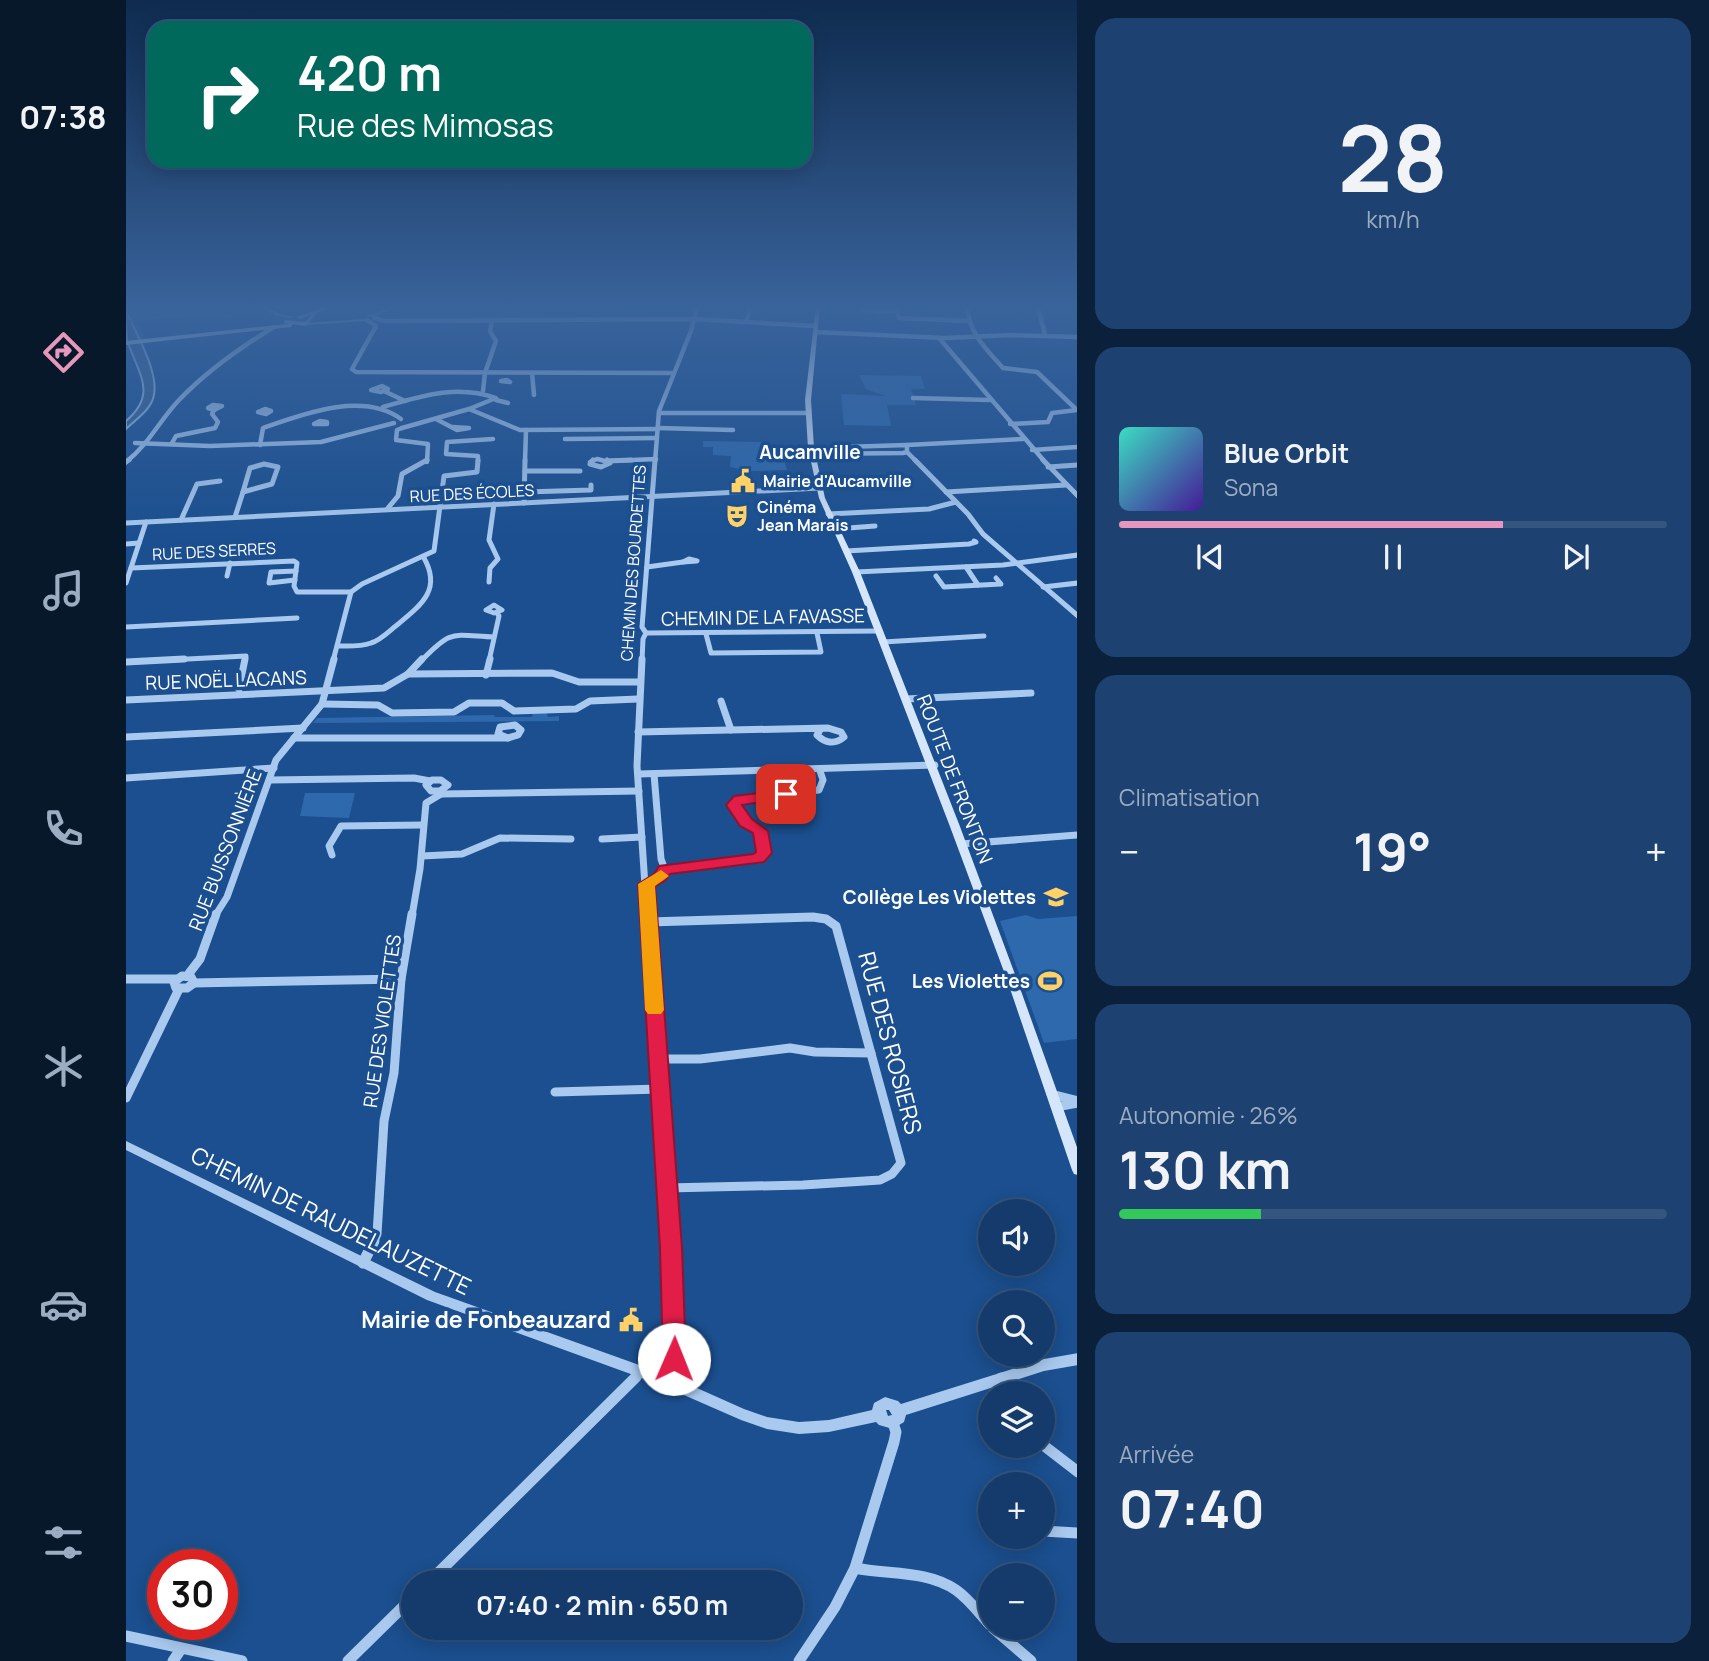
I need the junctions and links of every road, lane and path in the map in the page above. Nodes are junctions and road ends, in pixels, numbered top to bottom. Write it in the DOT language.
graph roads {
  1 [pos="201,384"];
  2 [pos="484,384"];
  3 [pos="533,384"];
  4 [pos="668,384"];
  5 [pos="810,384"];
  6 [pos="976,384"];
  7 [pos="1049,384"];
  8 [pos="384,391"];
  9 [pos="483,391"];
  10 [pos="534,395"];
  11 [pos="913,398"];
  12 [pos="496,400"];
  13 [pos="990,400"];
  14 [pos="405,401"];
  15 [pos="508,403"];
  16 [pos="383,407"];
  17 [pos="469,409"];
  18 [pos="1077,409"];
  19 [pos="214,410"];
  20 [pos="659,413"];
  21 [pos="809,413"];
  22 [pos="267,414"];
  23 [pos="308,415"];
  24 [pos="401,419"];
  25 [pos="436,419"];
  26 [pos="318,421"];
  27 [pos="283,422"];
  28 [pos="394,423"];
  29 [pos="414,424"];
  30 [pos="1010,424"];
  31 [pos="452,427"];
  32 [pos="402,428"];
  33 [pos="658,429"];
  34 [pos="526,430"];
  35 [pos="733,430"];
  36 [pos="493,439"];
  37 [pos="565,439"];
  38 [pos="657,439"];
  39 [pos="1023,439"];
  40 [pos="148,442"];
  41 [pos="135,443"];
  42 [pos="172,443"];
  43 [pos="260,445"];
  44 [pos="907,445"];
  45 [pos="842,446"];
  46 [pos="1077,447"];
  47 [pos="1032,450"];
  48 [pos="811,451"];
  49 [pos="845,452"];
  50 [pos="907,452"];
  51 [pos="656,459"];
  52 [pos="608,460"];
  53 [pos="126,462"];
  54 [pos="1077,465"];
  55 [pos="1048,467"];
  56 [pos="525,471"];
  57 [pos="580,471"];
  58 [pos="220,481"];
  59 [pos="591,485"];
  60 [pos="1066,485"];
  61 [pos="820,488"];
  62 [pos="241,492"];
  63 [pos="525,492"];
  64 [pos="946,492"];
  65 [pos="653,496"];
  66 [pos="1077,496"];
  67 [pos="956,502"];
  68 [pos="524,503"];
  69 [pos="494,504"];
  70 [pos="440,507"];
  71 [pos="388,508"];
  72 [pos="828,514"];
  73 [pos="234,517"];
  74 [pos="181,520"];
  75 [pos="146,522"];
  76 [pos="126,523"];
  77 [pos="875,526"];
  78 [pos="835,529"];
  79 [pos="974,541"];
  80 [pos="139,543"];
  81 [pos="126,544"];
  82 [pos="846,551"];
  83 [pos="1077,555"];
  84 [pos="424,558"];
  85 [pos="230,562"];
  86 [pos="683,562"];
  87 [pos="1016,564"];
  88 [pos="648,567"];
  89 [pos="966,567"];
  90 [pos="131,568"];
  91 [pos="296,571"];
  92 [pos="856,572"];
  93 [pos="227,576"];
  94 [pos="936,576"];
  95 [pos="996,578"];
  96 [pos="295,580"];
  97 [pos="489,582"];
  98 [pos="126,583"];
  99 [pos="1077,583"];
  100 [pos="978,585"];
  101 [pos="1043,587"];
  102 [pos="351,592"];
  103 [pos="497,613"];
  104 [pos="1077,615"];
  105 [pos="297,618"];
  106 [pos="126,626"];
  107 [pos="879,631"];
  108 [pos="646,633"];
  109 [pos="817,633"];
  110 [pos="706,634"];
  111 [pos="984,636"];
  112 [pos="494,637"];
  113 [pos="883,642"];
  114 [pos="338,646"];
  115 [pos="126,662"];
  116 [pos="408,674"];
  117 [pos="486,676"];
  118 [pos="639,682"];
  119 [pos="239,688"];
  120 [pos="327,691"];
  121 [pos="1031,694"];
  122 [pos="126,699"];
  123 [pos="638,699"];
  124 [pos="906,699"];
  125 [pos="721,701"];
  126 [pos="322,704"];
  127 [pos="303,728"];
  128 [pos="730,730"];
  129 [pos="820,730"];
  130 [pos="638,732"];
  131 [pos="126,737"];
  132 [pos="294,738"];
  133 [pos="508,738"];
  134 [pos="933,766"];
  135 [pos="274,768"];
  136 [pos="820,771"];
  137 [pos="639,774"];
  138 [pos="654,774"];
  139 [pos="126,778"];
  140 [pos="269,782"];
  141 [pos="639,790"];
  142 [pos="441,792"];
  143 [pos="423,825"];
  144 [pos="1077,835"];
  145 [pos="642,837"];
  146 [pos="571,839"];
  147 [pos="602,839"];
  148 [pos="961,845"];
  149 [pos="332,855"];
  150 [pos="422,856"];
  151 [pos="665,870"];
  152 [pos="646,884"];
  153 [pos="649,922"];
  154 [pos="187,976"];
  155 [pos="126,979"];
  156 [pos="176,979"];
  157 [pos="401,979"];
  158 [pos="194,983"];
  159 [pos="179,989"];
  160 [pos="871,1053"];
  161 [pos="658,1059"];
  162 [pos="660,1089"];
  163 [pos="555,1092"];
  164 [pos="1051,1094"];
  165 [pos="126,1098"];
  166 [pos="1077,1102"];
  167 [pos="1056,1107"];
  168 [pos="126,1145"];
  169 [pos="1077,1170"];
  170 [pos="667,1188"];
  171 [pos="363,1263"];
  172 [pos="1077,1359"];
  173 [pos="1055,1363"];
  174 [pos="1077,1364"];
  175 [pos="1055,1365"];
  176 [pos="1037,1367"];
  177 [pos="639,1371"];
  178 [pos="1001,1378"];
  179 [pos="665,1380"];
  180 [pos="1003,1381"];
  181 [pos="896,1417"];
  182 [pos="1055,1455"];
  183 [pos="1077,1472"];
  184 [pos="1055,1532"];
  185 [pos="1077,1533"];
  186 [pos="855,1568"];
  187 [pos="441,1570"];
  188 [pos="401,1609"];
  189 [pos="978,1611"];
  190 [pos="126,1636"];
  191 [pos="1008,1640"];
  192 [pos="181,1648"];
  193 [pos="173,1661"];
  194 [pos="242,1661"];
  195 [pos="348,1661"];
  196 [pos="799,1661"];
  197 [pos="1031,1661"];
  1 -- 40 [label="street"];
  2 -- 9 [label="street"];
  3 -- 10 [label="street"];
  4 -- 20 [label="street, CHEMIN DES BOURDETTES"];
  5 -- 21 [label="main road, ROUTE DE FRONTON"];
  6 -- 13 [label="street"];
  7 -- 18 [label="street"];
  8 -- 14 [label="street"];
  9 -- 12 [label="street"];
  9 -- 14 [label="street"];
  11 -- 13 [label="street"];
  12 -- 15 [label="street"];
  12 -- 17 [label="street"];
  13 -- 30 [label="street"];
  14 -- 16 [label="street"];
  16 -- 23 [label="street"];
  16 -- 24 [label="street"];
  17 -- 25 [label="street"];
  17 -- 34 [label="street"];
  18 -- 30 [label="street"];
  19 -- 42 [label="street"];
  20 -- 21 [label="street"];
  20 -- 33 [label="street, CHEMIN DES BOURDETTES"];
  21 -- 48 [label="main road, ROUTE DE FRONTON"];
  22 -- 27 [label="street"];
  23 -- 26 [label="street"];
  23 -- 27 [label="street"];
  24 -- 28 [label="street"];
  24 -- 29 [label="street"];
  25 -- 29 [label="street"];
  25 -- 31 [label="street"];
  27 -- 43 [label="street"];
  28 -- 32 [label="street"];
  28 -- 43 [label="street"];
  29 -- 32 [label="street"];
  30 -- 39 [label="street"];
  32 -- 71 [label="street"];
  33 -- 34 [label="street"];
  33 -- 35 [label="street"];
  33 -- 38 [label="street, CHEMIN DES BOURDETTES"];
  34 -- 56 [label="street"];
  36 -- 70 [label="street"];
  37 -- 38 [label="street"];
  38 -- 51 [label="street, CHEMIN DES BOURDETTES"];
  39 -- 44 [label="street"];
  39 -- 47 [label="street"];
  40 -- 41 [label="street"];
  40 -- 42 [label="street"];
  40 -- 53 [label="street"];
  42 -- 43 [label="street"];
  44 -- 45 [label="street"];
  44 -- 50 [label="street"];
  45 -- 48 [label="street"];
  45 -- 49 [label="street"];
  46 -- 47 [label="street"];
  47 -- 55 [label="street"];
  48 -- 49 [label="street"];
  48 -- 61 [label="main road, ROUTE DE FRONTON"];
  49 -- 50 [label="street"];
  50 -- 64 [label="street"];
  51 -- 52 [label="street"];
  51 -- 65 [label="street, CHEMIN DES BOURDETTES"];
  54 -- 55 [label="street"];
  55 -- 60 [label="street"];
  56 -- 57 [label="street"];
  56 -- 63 [label="street"];
  58 -- 74 [label="street"];
  59 -- 63 [label="street"];
  60 -- 64 [label="street"];
  60 -- 66 [label="street"];
  61 -- 65 [label="street, RUE DES ÉCOLES"];
  61 -- 72 [label="main road, ROUTE DE FRONTON"];
  62 -- 62 [label="street"];
  62 -- 73 [label="street"];
  63 -- 68 [label="street"];
  64 -- 67 [label="street"];
  65 -- 68 [label="street, RUE DES ÉCOLES"];
  65 -- 88 [label="street, CHEMIN DES BOURDETTES"];
  67 -- 72 [label="street"];
  67 -- 87 [label="street"];
  68 -- 69 [label="street, RUE DES ÉCOLES"];
  69 -- 70 [label="street, RUE DES ÉCOLES"];
  69 -- 97 [label="street"];
  70 -- 71 [label="street, RUE DES ÉCOLES"];
  70 -- 84 [label="street"];
  71 -- 73 [label="street, RUE DES ÉCOLES"];
  72 -- 78 [label="main road, ROUTE DE FRONTON"];
  73 -- 74 [label="street, RUE DES ÉCOLES"];
  74 -- 75 [label="street, RUE DES ÉCOLES"];
  75 -- 76 [label="street, RUE DES ÉCOLES"];
  75 -- 80 [label="street"];
  77 -- 78 [label="street"];
  78 -- 82 [label="main road, ROUTE DE FRONTON"];
  79 -- 82 [label="street"];
  80 -- 81 [label="street"];
  80 -- 90 [label="street"];
  82 -- 92 [label="main road, ROUTE DE FRONTON"];
  83 -- 87 [label="street"];
  84 -- 102 [label="street"];
  84 -- 114 [label="street"];
  85 -- 90 [label="street, RUE DES SERRES"];
  85 -- 91 [label="street, RUE DES SERRES"];
  85 -- 93 [label="street"];
  86 -- 88 [label="street"];
  87 -- 89 [label="street"];
  87 -- 101 [label="street"];
  88 -- 108 [label="street, CHEMIN DES BOURDETTES"];
  89 -- 92 [label="street"];
  89 -- 100 [label="street"];
  90 -- 98 [label="street"];
  91 -- 96 [label="street, RUE DES SERRES"];
  91 -- 96 [label="street"];
  92 -- 107 [label="main road, ROUTE DE FRONTON"];
  94 -- 100 [label="street"];
  95 -- 100 [label="street"];
  96 -- 102 [label="street"];
  99 -- 101 [label="street"];
  101 -- 104 [label="street"];
  102 -- 114 [label="street, RUE BUISSONNIÈRE"];
  103 -- 112 [label="street"];
  105 -- 106 [label="street"];
  107 -- 109 [label="street, CHEMIN DE LA FAVASSE"];
  107 -- 113 [label="main road, ROUTE DE FRONTON"];
  108 -- 110 [label="street, CHEMIN DE LA FAVASSE"];
  108 -- 118 [label="street, CHEMIN DES BOURDETTES"];
  109 -- 110 [label="street, CHEMIN DE LA FAVASSE"];
  109 -- 110 [label="street"];
  111 -- 113 [label="street"];
  112 -- 116 [label="street"];
  112 -- 117 [label="street"];
  113 -- 124 [label="main road, ROUTE DE FRONTON"];
  114 -- 120 [label="street, RUE BUISSONNIÈRE"];
  115 -- 119 [label="street"];
  116 -- 117 [label="street"];
  116 -- 120 [label="street, RUE NOËL LACANS"];
  117 -- 118 [label="street"];
  118 -- 123 [label="street, CHEMIN DES BOURDETTES"];
  120 -- 122 [label="street, RUE NOËL LACANS"];
  120 -- 126 [label="street, RUE BUISSONNIÈRE"];
  121 -- 124 [label="street"];
  123 -- 126 [label="street"];
  123 -- 130 [label="street, CHEMIN DES BOURDETTES"];
  124 -- 134 [label="main road, ROUTE DE FRONTON"];
  125 -- 128 [label="street"];
  126 -- 127 [label="street, RUE BUISSONNIÈRE"];
  127 -- 131 [label="street"];
  127 -- 132 [label="street, RUE BUISSONNIÈRE"];
  128 -- 129 [label="street"];
  128 -- 130 [label="street"];
  130 -- 137 [label="street, CHEMIN DES BOURDETTES"];
  132 -- 133 [label="street"];
  132 -- 135 [label="street, RUE BUISSONNIÈRE"];
  134 -- 136 [label="street"];
  134 -- 148 [label="main road, ROUTE DE FRONTON"];
  135 -- 139 [label="street"];
  135 -- 140 [label="street, RUE BUISSONNIÈRE"];
  136 -- 138 [label="street"];
  136 -- 151 [label="street"];
  137 -- 138 [label="street"];
  137 -- 141 [label="street"];
  138 -- 151 [label="street"];
  140 -- 142 [label="street"];
  140 -- 154 [label="street, RUE BUISSONNIÈRE"];
  141 -- 142 [label="street"];
  141 -- 145 [label="street"];
  142 -- 143 [label="street, RUE DES VIOLETTES"];
  143 -- 149 [label="street"];
  143 -- 150 [label="street, RUE DES VIOLETTES"];
  144 -- 148 [label="street"];
  145 -- 147 [label="street"];
  145 -- 152 [label="street"];
  146 -- 150 [label="street"];
  148 -- 164 [label="main road, ROUTE DE FRONTON"];
  150 -- 157 [label="street, RUE DES VIOLETTES"];
  151 -- 152 [label="street"];
  152 -- 153 [label="street"];
  153 -- 160 [label="street, RUE DES ROSIERS"];
  153 -- 161 [label="street"];
  154 -- 156 [label="street"];
  154 -- 158 [label="street"];
  155 -- 156 [label="street"];
  156 -- 159 [label="street"];
  157 -- 158 [label="street"];
  157 -- 171 [label="street, RUE DES VIOLETTES"];
  158 -- 159 [label="street"];
  159 -- 165 [label="street"];
  160 -- 161 [label="street"];
  160 -- 170 [label="street, RUE DES ROSIERS"];
  161 -- 162 [label="street"];
  162 -- 163 [label="street"];
  162 -- 170 [label="street"];
  164 -- 166 [label="street"];
  164 -- 167 [label="main road, ROUTE DE FRONTON"];
  166 -- 167 [label="street"];
  167 -- 169 [label="main road, ROUTE DE FRONTON"];
  168 -- 171 [label="street, CHEMIN DE RAUDELAUZETTE"];
  170 -- 179 [label="street"];
  171 -- 177 [label="street, CHEMIN DE RAUDELAUZETTE"];
  172 -- 173 [label="street"];
  174 -- 175 [label="street"];
  176 -- 178 [label="street"];
  177 -- 179 [label="street, CHEMIN DE RAUDELAUZETTE"];
  177 -- 187 [label="street"];
  178 -- 180 [label="street"];
  178 -- 181 [label="street"];
  179 -- 181 [label="street, CHEMIN DE RAUDELAUZETTE"];
  181 -- 186 [label="street"];
  182 -- 183 [label="street"];
  184 -- 185 [label="street"];
  186 -- 189 [label="street"];
  186 -- 196 [label="street"];
  188 -- 195 [label="street"];
  190 -- 192 [label="street"];
  191 -- 197 [label="street"];
  192 -- 193 [label="street"];
  192 -- 194 [label="street"];
}
